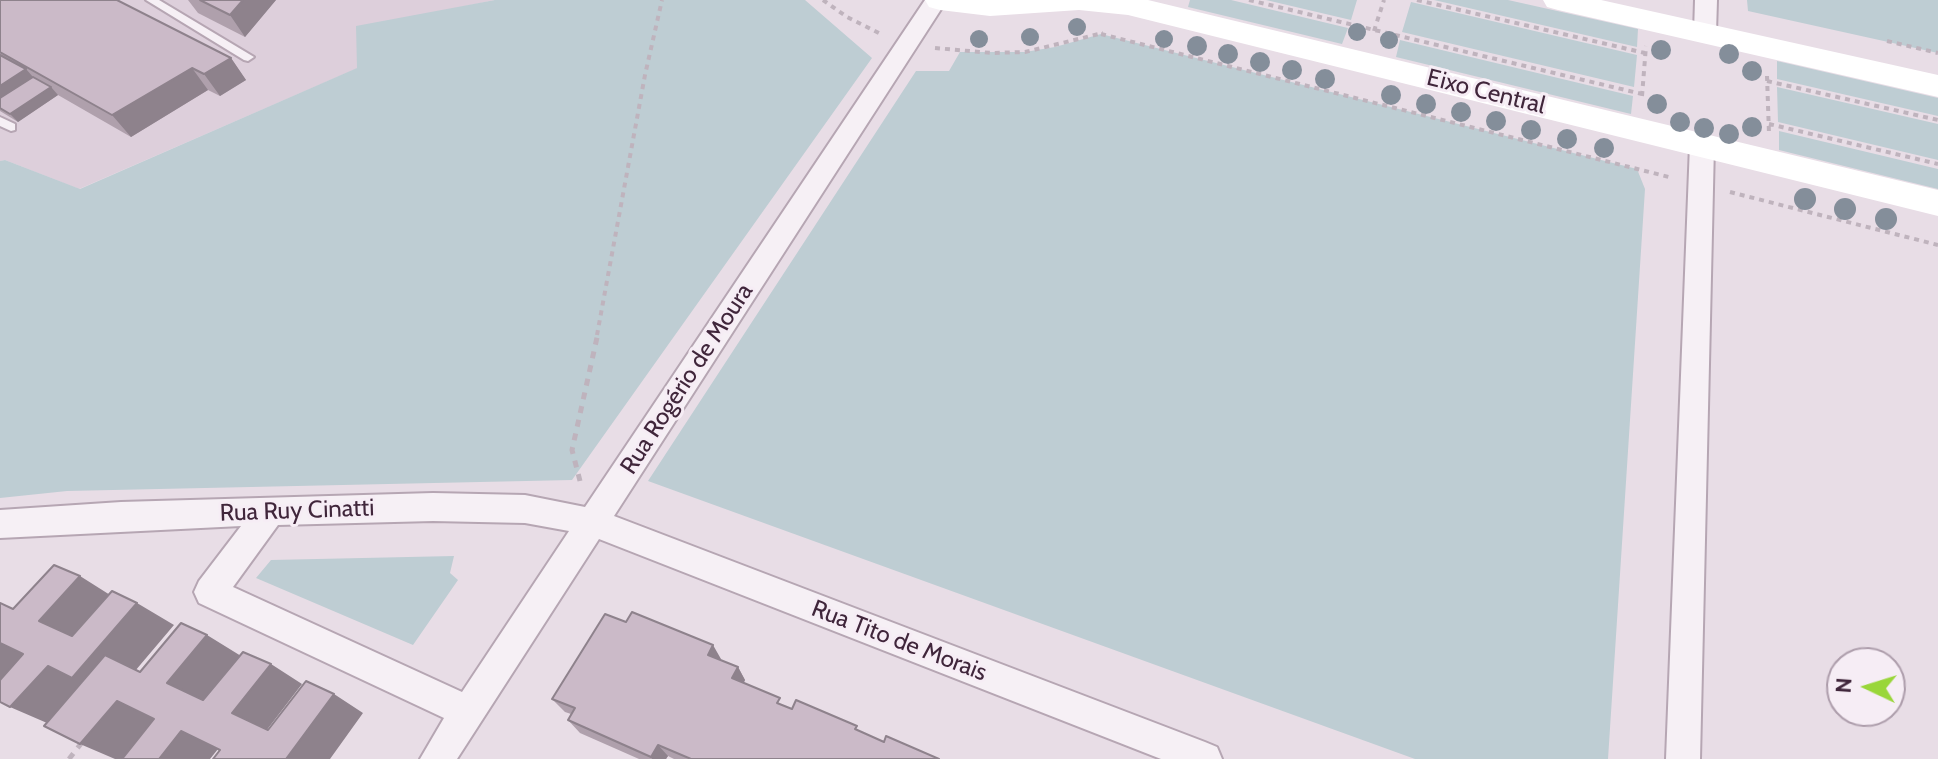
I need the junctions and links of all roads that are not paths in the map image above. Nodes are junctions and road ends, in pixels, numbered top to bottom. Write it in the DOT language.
graph roads {
  1 [pos="151,0"];
  2 [pos="938,0"];
  3 [pos="1558,0"];
  4 [pos="1706,0"];
  5 [pos="1036,1"];
  6 [pos="1705,33"];
  7 [pos="248,57"];
  8 [pos="1938,86"];
  9 [pos="1702,145"];
  10 [pos="1938,203"];
  11 [pos="270,512"];
  12 [pos="592,522"];
  13 [pos="0,524"];
  14 [pos="468,712"];
  15 [pos="437,759"];
  16 [pos="1205,759"];
  17 [pos="1683,759"];
  1 -- 7 [label="lane"];
  2 -- 5 [label="main road, Eixo Central"];
  2 -- 12 [label="street, Rua Rogério de Moura"];
  3 -- 6 [label="main road"];
  4 -- 6 [label="street"];
  5 -- 9 [label="main road, Eixo Central"];
  6 -- 8 [label="main road"];
  9 -- 10 [label="main road, Eixo Central"];
  9 -- 17 [label="street"];
  11 -- 12 [label="street, Rua Ruy Cinatti"];
  11 -- 13 [label="street, Rua Ruy Cinatti"];
  11 -- 14 [label="street"];
  12 -- 14 [label="street, Rua Rogério de Moura"];
  12 -- 16 [label="street, Rua Tito de Morais"];
  14 -- 15 [label="street, Rua Rogério de Moura"];
}
